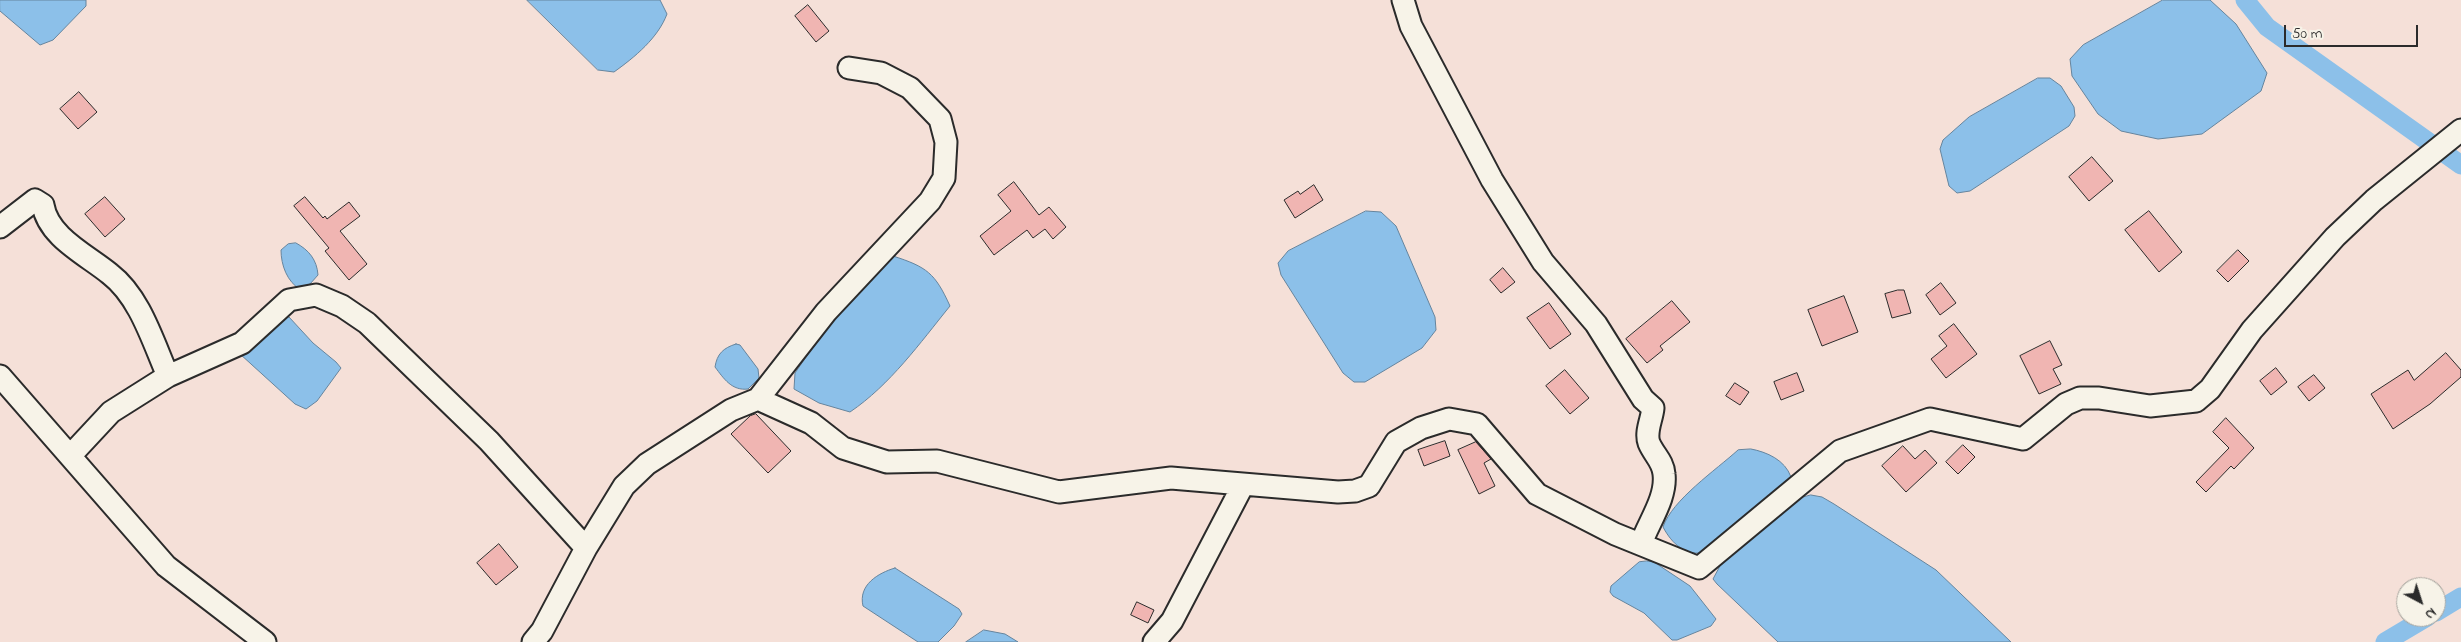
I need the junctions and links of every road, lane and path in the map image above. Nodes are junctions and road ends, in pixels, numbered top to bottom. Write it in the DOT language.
graph roads {
  1 [pos="1403,0"];
  2 [pos="849,68"];
  3 [pos="2461,130"];
  4 [pos="0,227"];
  5 [pos="0,376"];
  6 [pos="168,376"];
  7 [pos="758,399"];
  8 [pos="70,456"];
  9 [pos="1243,485"];
  10 [pos="1640,544"];
  11 [pos="586,548"];
  12 [pos="265,642"];
  13 [pos="533,642"];
  14 [pos="1154,642"];
  1 -- 10 [label="street"];
  2 -- 7 [label="street"];
  3 -- 10 [label="street"];
  4 -- 6 [label="street"];
  5 -- 8 [label="street"];
  6 -- 8 [label="street"];
  6 -- 11 [label="street"];
  7 -- 9 [label="street"];
  7 -- 11 [label="street"];
  8 -- 12 [label="street"];
  9 -- 10 [label="street"];
  9 -- 14 [label="street"];
  11 -- 13 [label="street"];
}
